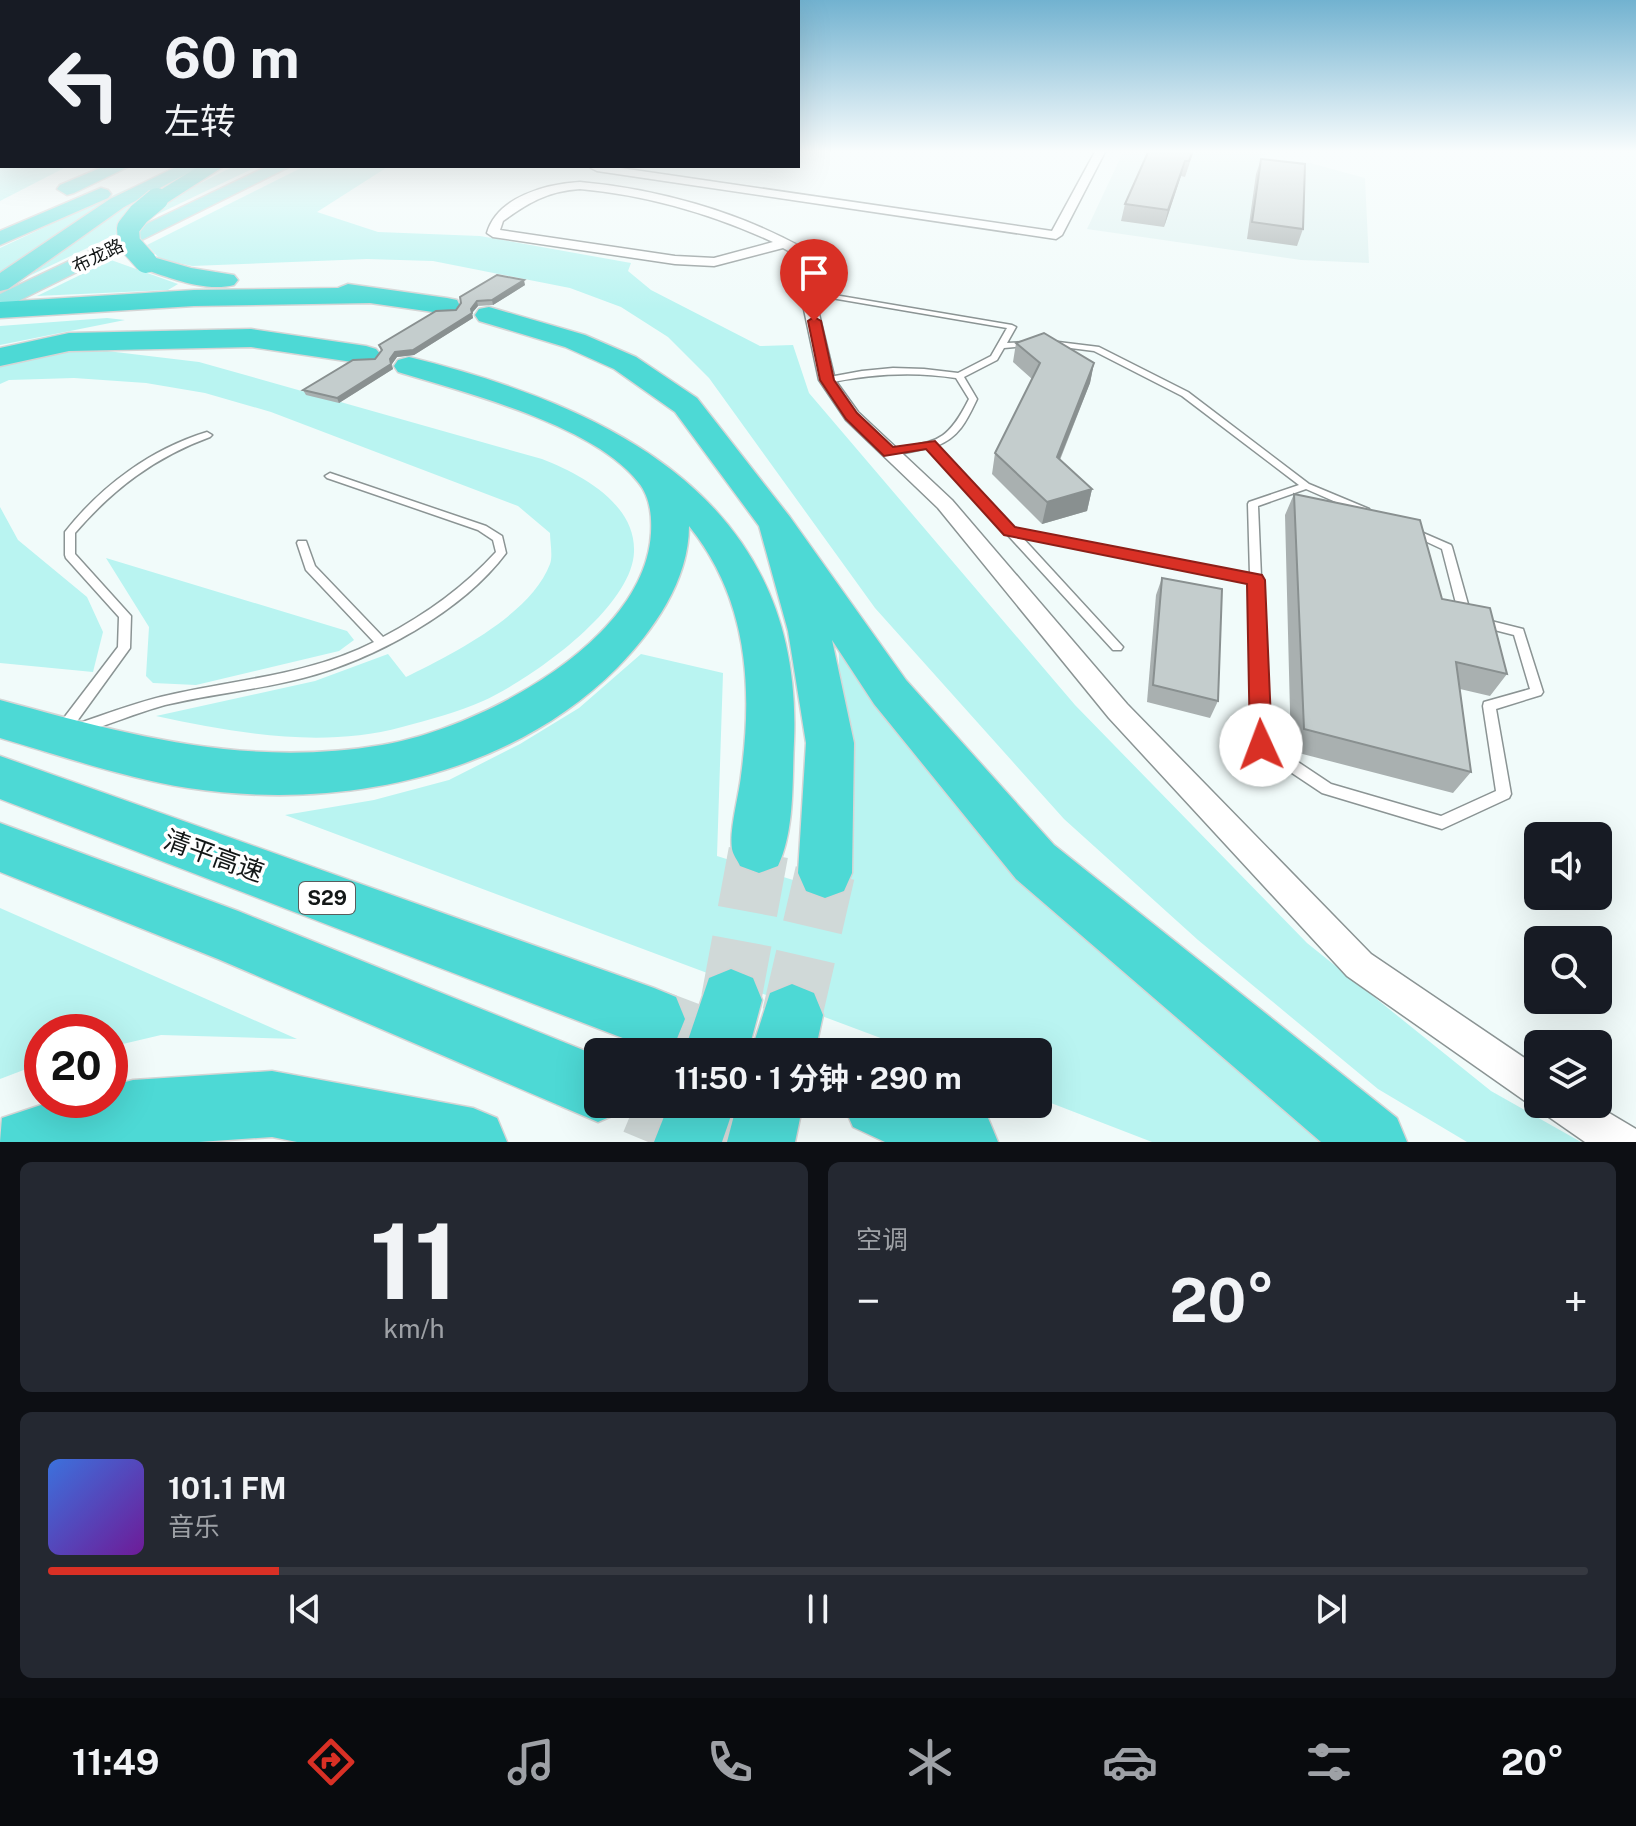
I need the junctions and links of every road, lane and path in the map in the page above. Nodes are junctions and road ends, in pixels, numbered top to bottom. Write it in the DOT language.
graph roads {
  1 [pos="36,203"];
  2 [pos="80,203"];
  3 [pos="117,203"];
  4 [pos="151,203"];
  5 [pos="205,203"];
  6 [pos="520,203"];
  7 [pos="676,203"];
  8 [pos="839,203"];
  9 [pos="1073,203"];
  10 [pos="0,219"];
  11 [pos="0,239"];
  12 [pos="786,243"];
  13 [pos="0,284"];
  14 [pos="808,292"];
  15 [pos="372,295"];
  16 [pos="0,303"];
  17 [pos="447,306"];
  18 [pos="52,309"];
  19 [pos="0,310"];
  20 [pos="489,315"];
  21 [pos="0,318"];
  22 [pos="251,338"];
  23 [pos="1001,346"];
  24 [pos="366,355"];
  25 [pos="0,357"];
  26 [pos="409,366"];
  27 [pos="959,376"];
  28 [pos="827,380"];
  29 [pos="207,435"];
  30 [pos="929,444"];
  31 [pos="890,453"];
  32 [pos="640,462"];
  33 [pos="330,476"];
  34 [pos="1306,486"];
  35 [pos="1376,516"];
  36 [pos="777,525"];
  37 [pos="1405,528"];
  38 [pos="1010,531"];
  39 [pos="302,543"];
  40 [pos="1256,580"];
  41 [pos="382,643"];
  42 [pos="1117,647"];
  43 [pos="0,719"];
  44 [pos="60,735"];
  45 [pos="0,777"];
  46 [pos="0,847"];
  47 [pos="759,849"];
  48 [pos="825,873"];
  49 [pos="654,1019"];
  50 [pos="1524,1078"];
  51 [pos="584,1083"];
  52 [pos="697,1118"];
  53 [pos="767,1118"];
  54 [pos="908,1118"];
  55 [pos="1582,1118"];
  56 [pos="26,1142"];
  57 [pos="473,1142"];
  58 [pos="688,1142"];
  59 [pos="761,1142"];
  60 [pos="964,1142"];
  61 [pos="1373,1142"];
  62 [pos="1623,1142"];
  1 -- 10 [label="highway"];
  2 -- 11 [label="highway"];
  3 -- 13 [label="highway"];
  4 -- 15 [label="highway, bridge"];
  5 -- 16 [label="main road, 布龙路"];
  6 -- 12 [label="street"];
  7 -- 12 [label="street"];
  8 -- 9 [label="street"];
  12 -- 14 [label="street"];
  14 -- 23 [label="lane"];
  14 -- 28 [label="street"];
  15 -- 17 [label="highway"];
  15 -- 18 [label="highway"];
  18 -- 19 [label="highway"];
  18 -- 21 [label="highway"];
  18 -- 22 [label="highway"];
  20 -- 36 [label="highway"];
  22 -- 24 [label="highway"];
  22 -- 25 [label="highway"];
  23 -- 27 [label="lane"];
  23 -- 34 [label="lane"];
  26 -- 32 [label="highway"];
  27 -- 28 [label="lane"];
  27 -- 30 [label="lane"];
  28 -- 31 [label="street"];
  29 -- 44 [label="lane"];
  30 -- 31 [label="lane"];
  30 -- 38 [label="lane"];
  31 -- 50 [label="street"];
  32 -- 44 [label="highway"];
  32 -- 47 [label="highway"];
  33 -- 41 [label="lane"];
  34 -- 35 [label="lane"];
  34 -- 40 [label="lane"];
  36 -- 48 [label="highway"];
  36 -- 61 [label="highway"];
  37 -- 40 [label="lane"];
  38 -- 40 [label="lane"];
  38 -- 42 [label="lane"];
  39 -- 41 [label="lane"];
  41 -- 44 [label="lane"];
  43 -- 44 [label="highway"];
  45 -- 49 [label="highway, 清平高速 / S29"];
  46 -- 51 [label="highway"];
  52 -- 58 [label="highway"];
  53 -- 59 [label="highway"];
  54 -- 60 [label="highway"];
  55 -- 62 [label="street"];
  56 -- 57 [label="highway"];
}
